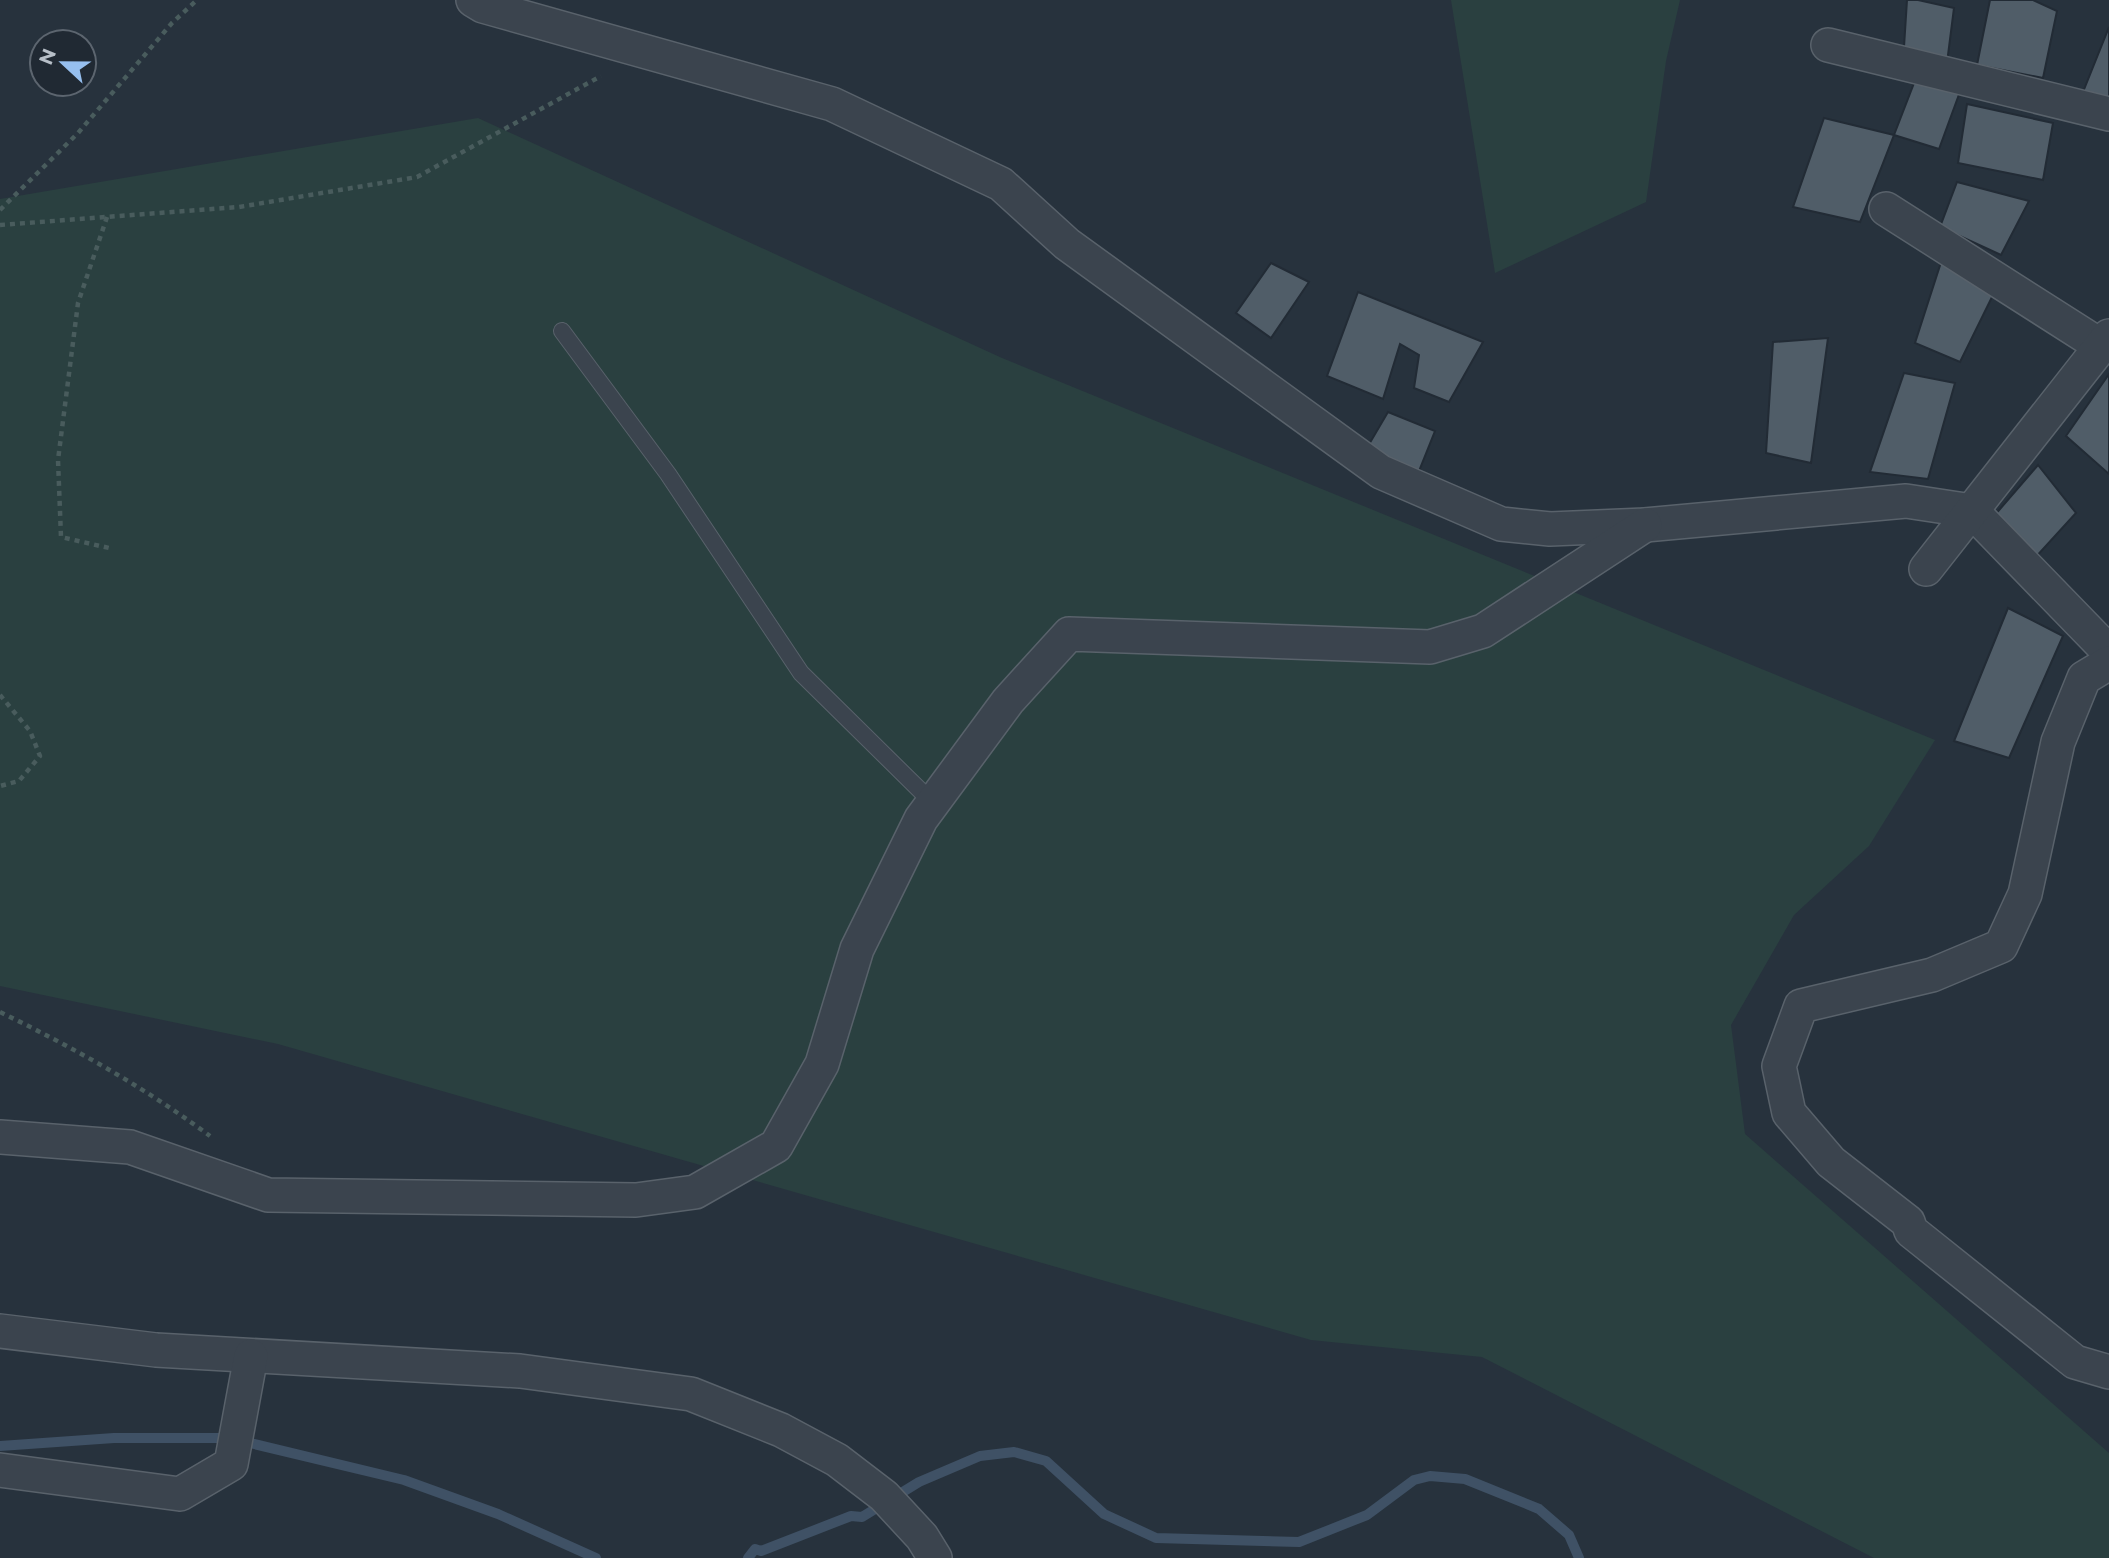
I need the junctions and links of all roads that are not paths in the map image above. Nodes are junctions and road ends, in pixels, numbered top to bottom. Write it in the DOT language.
graph roads {
  1 [pos="473,0"];
  2 [pos="1828,45"];
  3 [pos="2109,114"];
  4 [pos="1886,209"];
  5 [pos="562,331"];
  6 [pos="2105,341"];
  7 [pos="1972,511"];
  8 [pos="1645,525"];
  9 [pos="1926,569"];
  10 [pos="2109,652"];
  11 [pos="2109,663"];
  12 [pos="933,803"];
  13 [pos="0,1137"];
  14 [pos="0,1331"];
  15 [pos="251,1356"];
  16 [pos="2109,1372"];
  17 [pos="0,1470"];
  18 [pos="935,1558"];
  1 -- 8 [label="street"];
  2 -- 3 [label="street"];
  4 -- 6 [label="street"];
  5 -- 12 [label="lane"];
  6 -- 7 [label="street"];
  7 -- 8 [label="street"];
  7 -- 9 [label="street"];
  7 -- 10 [label="street"];
  8 -- 12 [label="street"];
  11 -- 16 [label="street"];
  12 -- 13 [label="street"];
  14 -- 15 [label="street"];
  15 -- 17 [label="street"];
  15 -- 18 [label="street"];
}
